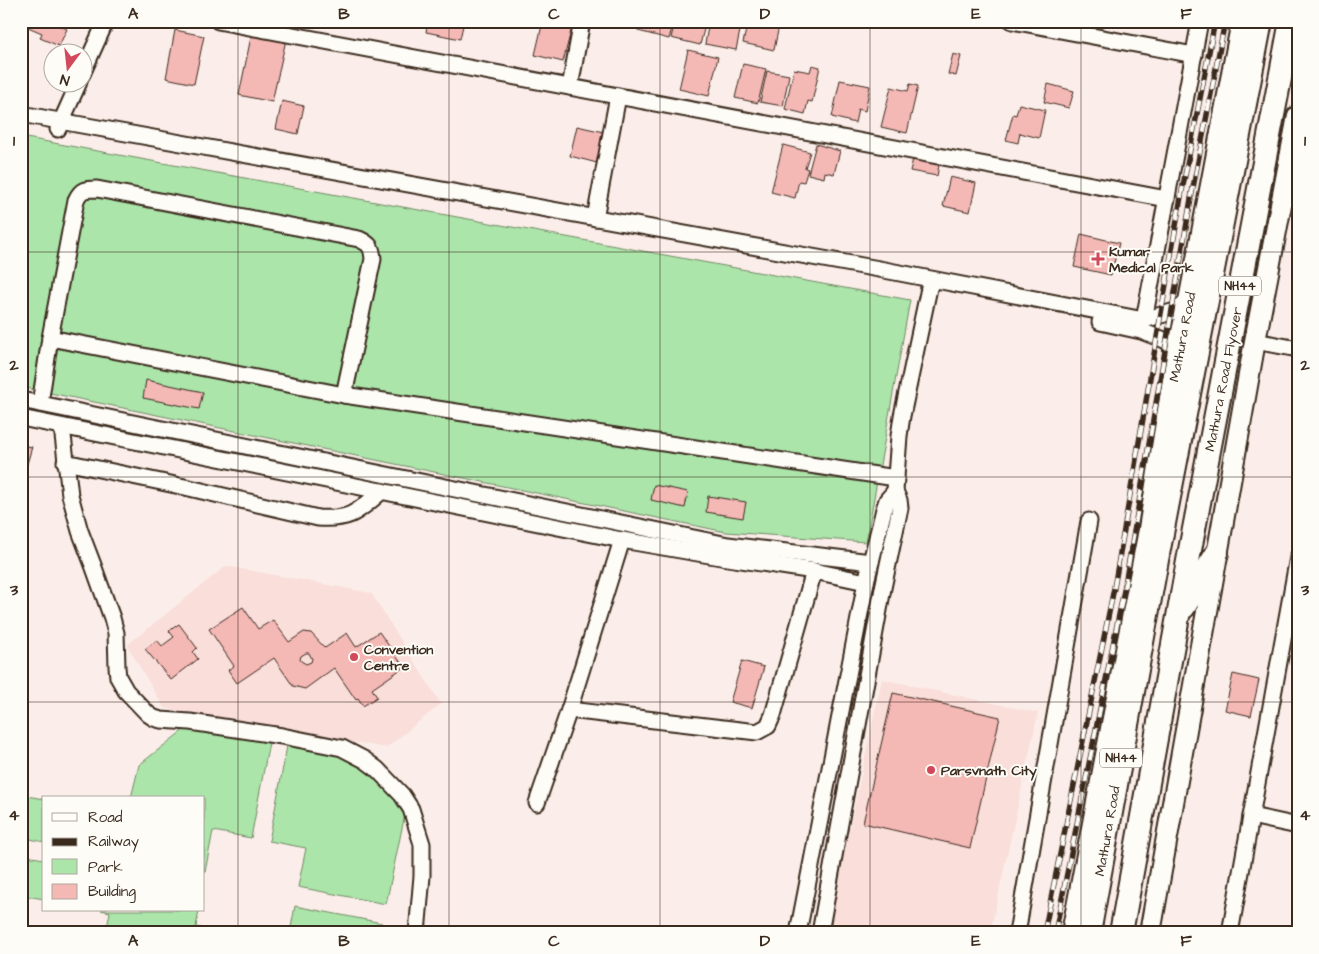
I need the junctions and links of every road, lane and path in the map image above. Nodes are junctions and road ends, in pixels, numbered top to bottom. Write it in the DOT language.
graph roads {
  1 [pos="106,21"];
  2 [pos="218,21"];
  3 [pos="582,21"];
  4 [pos="1012,21"];
  5 [pos="1200,21"];
  6 [pos="1242,21"];
  7 [pos="1261,21"];
  8 [pos="1291,21"];
  9 [pos="92,52"];
  10 [pos="1194,55"];
  11 [pos="570,87"];
  12 [pos="74,92"];
  13 [pos="618,96"];
  14 [pos="21,114"];
  15 [pos="1298,116"];
  16 [pos="21,123"];
  17 [pos="59,126"];
  18 [pos="1167,199"];
  19 [pos="595,218"];
  20 [pos="931,284"];
  21 [pos="1189,301"];
  22 [pos="1144,320"];
  23 [pos="50,338"];
  24 [pos="1255,341"];
  25 [pos="1298,349"];
  26 [pos="1177,354"];
  27 [pos="344,395"];
  28 [pos="21,400"];
  29 [pos="40,404"];
  30 [pos="21,418"];
  31 [pos="62,426"];
  32 [pos="66,462"];
  33 [pos="896,485"];
  34 [pos="382,492"];
  35 [pos="1089,521"];
  36 [pos="1156,532"];
  37 [pos="622,540"];
  38 [pos="1217,554"];
  39 [pos="1298,557"];
  40 [pos="871,562"];
  41 [pos="814,571"];
  42 [pos="866,582"];
  43 [pos="1177,618"];
  44 [pos="569,710"];
  45 [pos="538,803"];
  46 [pos="1251,816"];
  47 [pos="1298,826"];
  48 [pos="417,933"];
  49 [pos="798,933"];
  50 [pos="820,933"];
  51 [pos="1017,933"];
  52 [pos="1072,933"];
  53 [pos="1089,933"];
  54 [pos="1121,933"];
  55 [pos="1150,933"];
  56 [pos="1230,933"];
  1 -- 9 [label="street"];
  2 -- 11 [label="street"];
  3 -- 11 [label="street"];
  4 -- 10 [label="street"];
  5 -- 10 [label="street"];
  6 -- 21 [label="main road, Mathura Road"];
  7 -- 36 [label="highway, NH44"];
  8 -- 43 [label="highway, Mathura Road Flyover / NH44"];
  10 -- 18 [label="street"];
  11 -- 13 [label="street"];
  12 -- 17 [label="street"];
  13 -- 18 [label="street"];
  13 -- 19 [label="street"];
  14 -- 17 [label="street"];
  15 -- 24 [label="main road"];
  16 -- 17 [label="street"];
  17 -- 19 [label="street"];
  17 -- 20 [label="street"];
  18 -- 22 [label="street"];
  19 -- 20 [label="street"];
  20 -- 22 [label="street"];
  20 -- 26 [label="street"];
  20 -- 33 [label="street"];
  21 -- 22 [label="street"];
  21 -- 26 [label="main road, Mathura Road"];
  23 -- 27 [label="street"];
  23 -- 27 [label="street"];
  23 -- 29 [label="street"];
  24 -- 25 [label="street"];
  24 -- 38 [label="main road"];
  26 -- 36 [label="main road, Mathura Road"];
  27 -- 33 [label="street"];
  28 -- 29 [label="street"];
  29 -- 40 [label="street"];
  30 -- 31 [label="street"];
  31 -- 32 [label="street"];
  31 -- 34 [label="street"];
  32 -- 34 [label="street"];
  32 -- 48 [label="street"];
  33 -- 40 [label="street"];
  33 -- 50 [label="street"];
  34 -- 37 [label="street"];
  35 -- 51 [label="street"];
  36 -- 52 [label="main road, Mathura Road"];
  36 -- 53 [label="highway, Mathura Road / NH44"];
  37 -- 41 [label="street"];
  37 -- 44 [label="street"];
  38 -- 43 [label="highway"];
  38 -- 55 [label="main road"];
  39 -- 46 [label="street"];
  40 -- 42 [label="street"];
  41 -- 42 [label="street"];
  41 -- 44 [label="street"];
  42 -- 49 [label="street"];
  43 -- 54 [label="highway, NH44"];
  44 -- 45 [label="street"];
  46 -- 47 [label="street"];
  46 -- 56 [label="street"];
}
